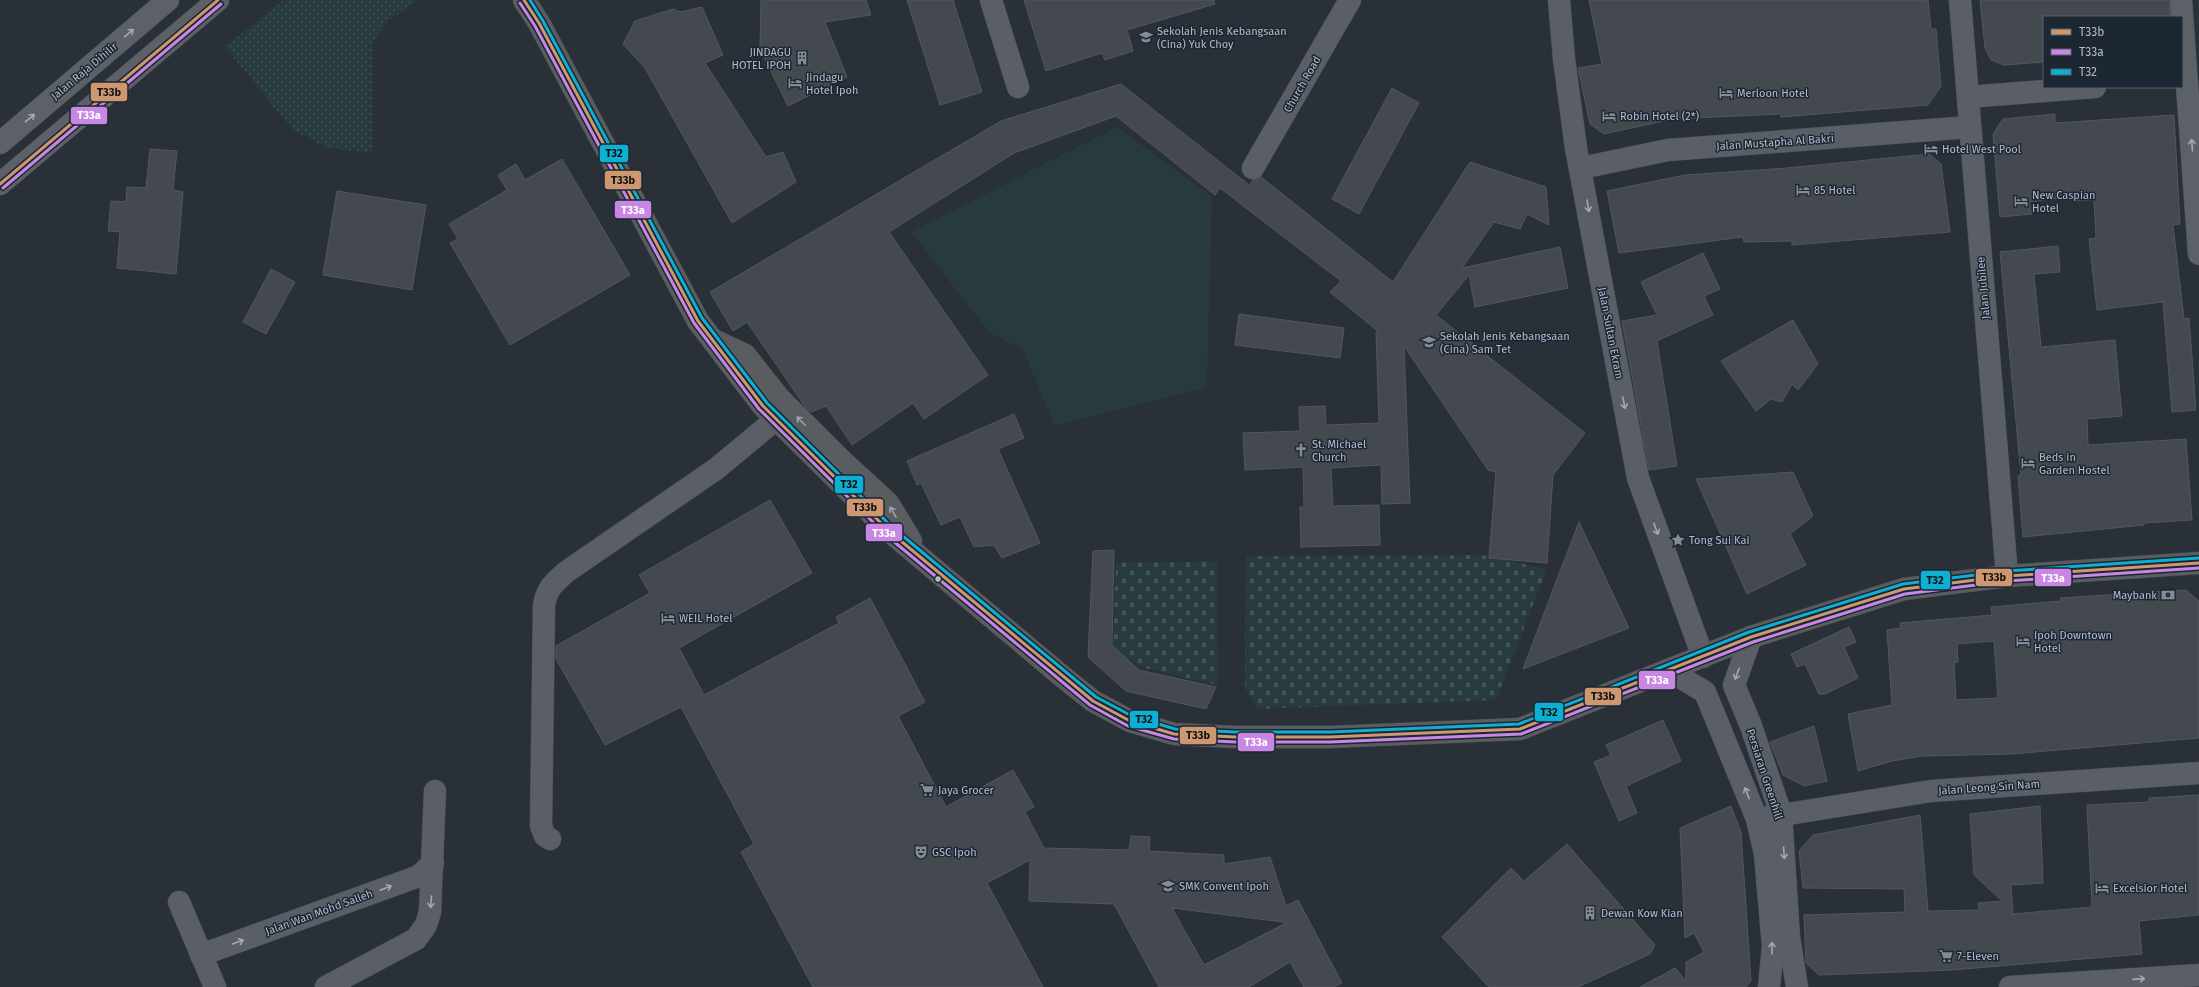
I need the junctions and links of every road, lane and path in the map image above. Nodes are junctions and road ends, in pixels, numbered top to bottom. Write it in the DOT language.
graph roads {
  1 [pos="168,0"];
  2 [pos="218,0"];
  3 [pos="524,0"];
  4 [pos="531,0"];
  5 [pos="991,0"];
  6 [pos="1350,0"];
  7 [pos="1558,0"];
  8 [pos="1960,0"];
  9 [pos="2181,0"];
  10 [pos="2183,16"];
  11 [pos="2183,20"];
  12 [pos="539,23"];
  13 [pos="2189,79"];
  14 [pos="1018,87"];
  15 [pos="2081,88"];
  16 [pos="1968,97"];
  17 [pos="1970,127"];
  18 [pos="0,143"];
  19 [pos="1253,168"];
  20 [pos="1581,168"];
  21 [pos="0,184"];
  22 [pos="2199,254"];
  23 [pos="710,339"];
  24 [pos="775,420"];
  25 [pos="920,557"];
  26 [pos="2199,563"];
  27 [pos="2007,576"];
  28 [pos="1751,637"];
  29 [pos="1702,657"];
  30 [pos="1668,670"];
  31 [pos="2199,773"];
  32 [pos="435,791"];
  33 [pos="1781,814"];
  34 [pos="1757,819"];
  35 [pos="550,839"];
  36 [pos="433,863"];
  37 [pos="179,902"];
  38 [pos="201,955"];
  39 [pos="2199,975"];
  40 [pos="215,987"];
  41 [pos="326,987"];
  42 [pos="1769,987"];
  43 [pos="1797,987"];
  44 [pos="2024,987"];
  18 -- 1 [label="main road, Jalan Raja Dihilir, one-way"];
  2 -- 21 [label="main road"];
  3 -- 12 [label="highway"];
  4 -- 12 [label="highway"];
  5 -- 14 [label="street"];
  6 -- 19 [label="street, Church Road"];
  7 -- 20 [label="street, Jalan Sultan Ekram"];
  8 -- 16 [label="street, Jalan Jubilee"];
  9 -- 10 [label="main road"];
  11 -- 13 [label="main road"];
  12 -- 23 [label="highway"];
  22 -- 13 [label="main road, one-way"];
  15 -- 16 [label="street"];
  16 -- 17 [label="street, Jalan Jubilee"];
  17 -- 20 [label="street, Jalan Mustapha Al Bakri"];
  17 -- 27 [label="street, Jalan Jubilee"];
  20 -- 29 [label="street, Jalan Sultan Ekram, one-way"];
  23 -- 24 [label="highway"];
  25 -- 23 [label="highway, one-way"];
  24 -- 25 [label="highway"];
  24 -- 35 [label="street"];
  25 -- 30 [label="highway"];
  26 -- 27 [label="highway"];
  27 -- 28 [label="highway"];
  28 -- 29 [label="highway"];
  28 -- 33 [label="street, Persiaran Greenhill, one-way"];
  29 -- 30 [label="highway"];
  34 -- 30 [label="street, Persiaran Greenhill, one-way"];
  31 -- 33 [label="street, Jalan Leong Sin Nam"];
  32 -- 36 [label="street"];
  33 -- 34 [label="street, Jalan Leong Sin Nam"];
  33 -- 43 [label="street, Persiaran Greenhill, one-way"];
  42 -- 34 [label="street, Persiaran Greenhill, one-way"];
  38 -- 36 [label="street, Jalan Wan Mohd Salleh, one-way"];
  36 -- 41 [label="street, one-way"];
  37 -- 38 [label="street"];
  38 -- 40 [label="street"];
  44 -- 39 [label="street, one-way"];
}
